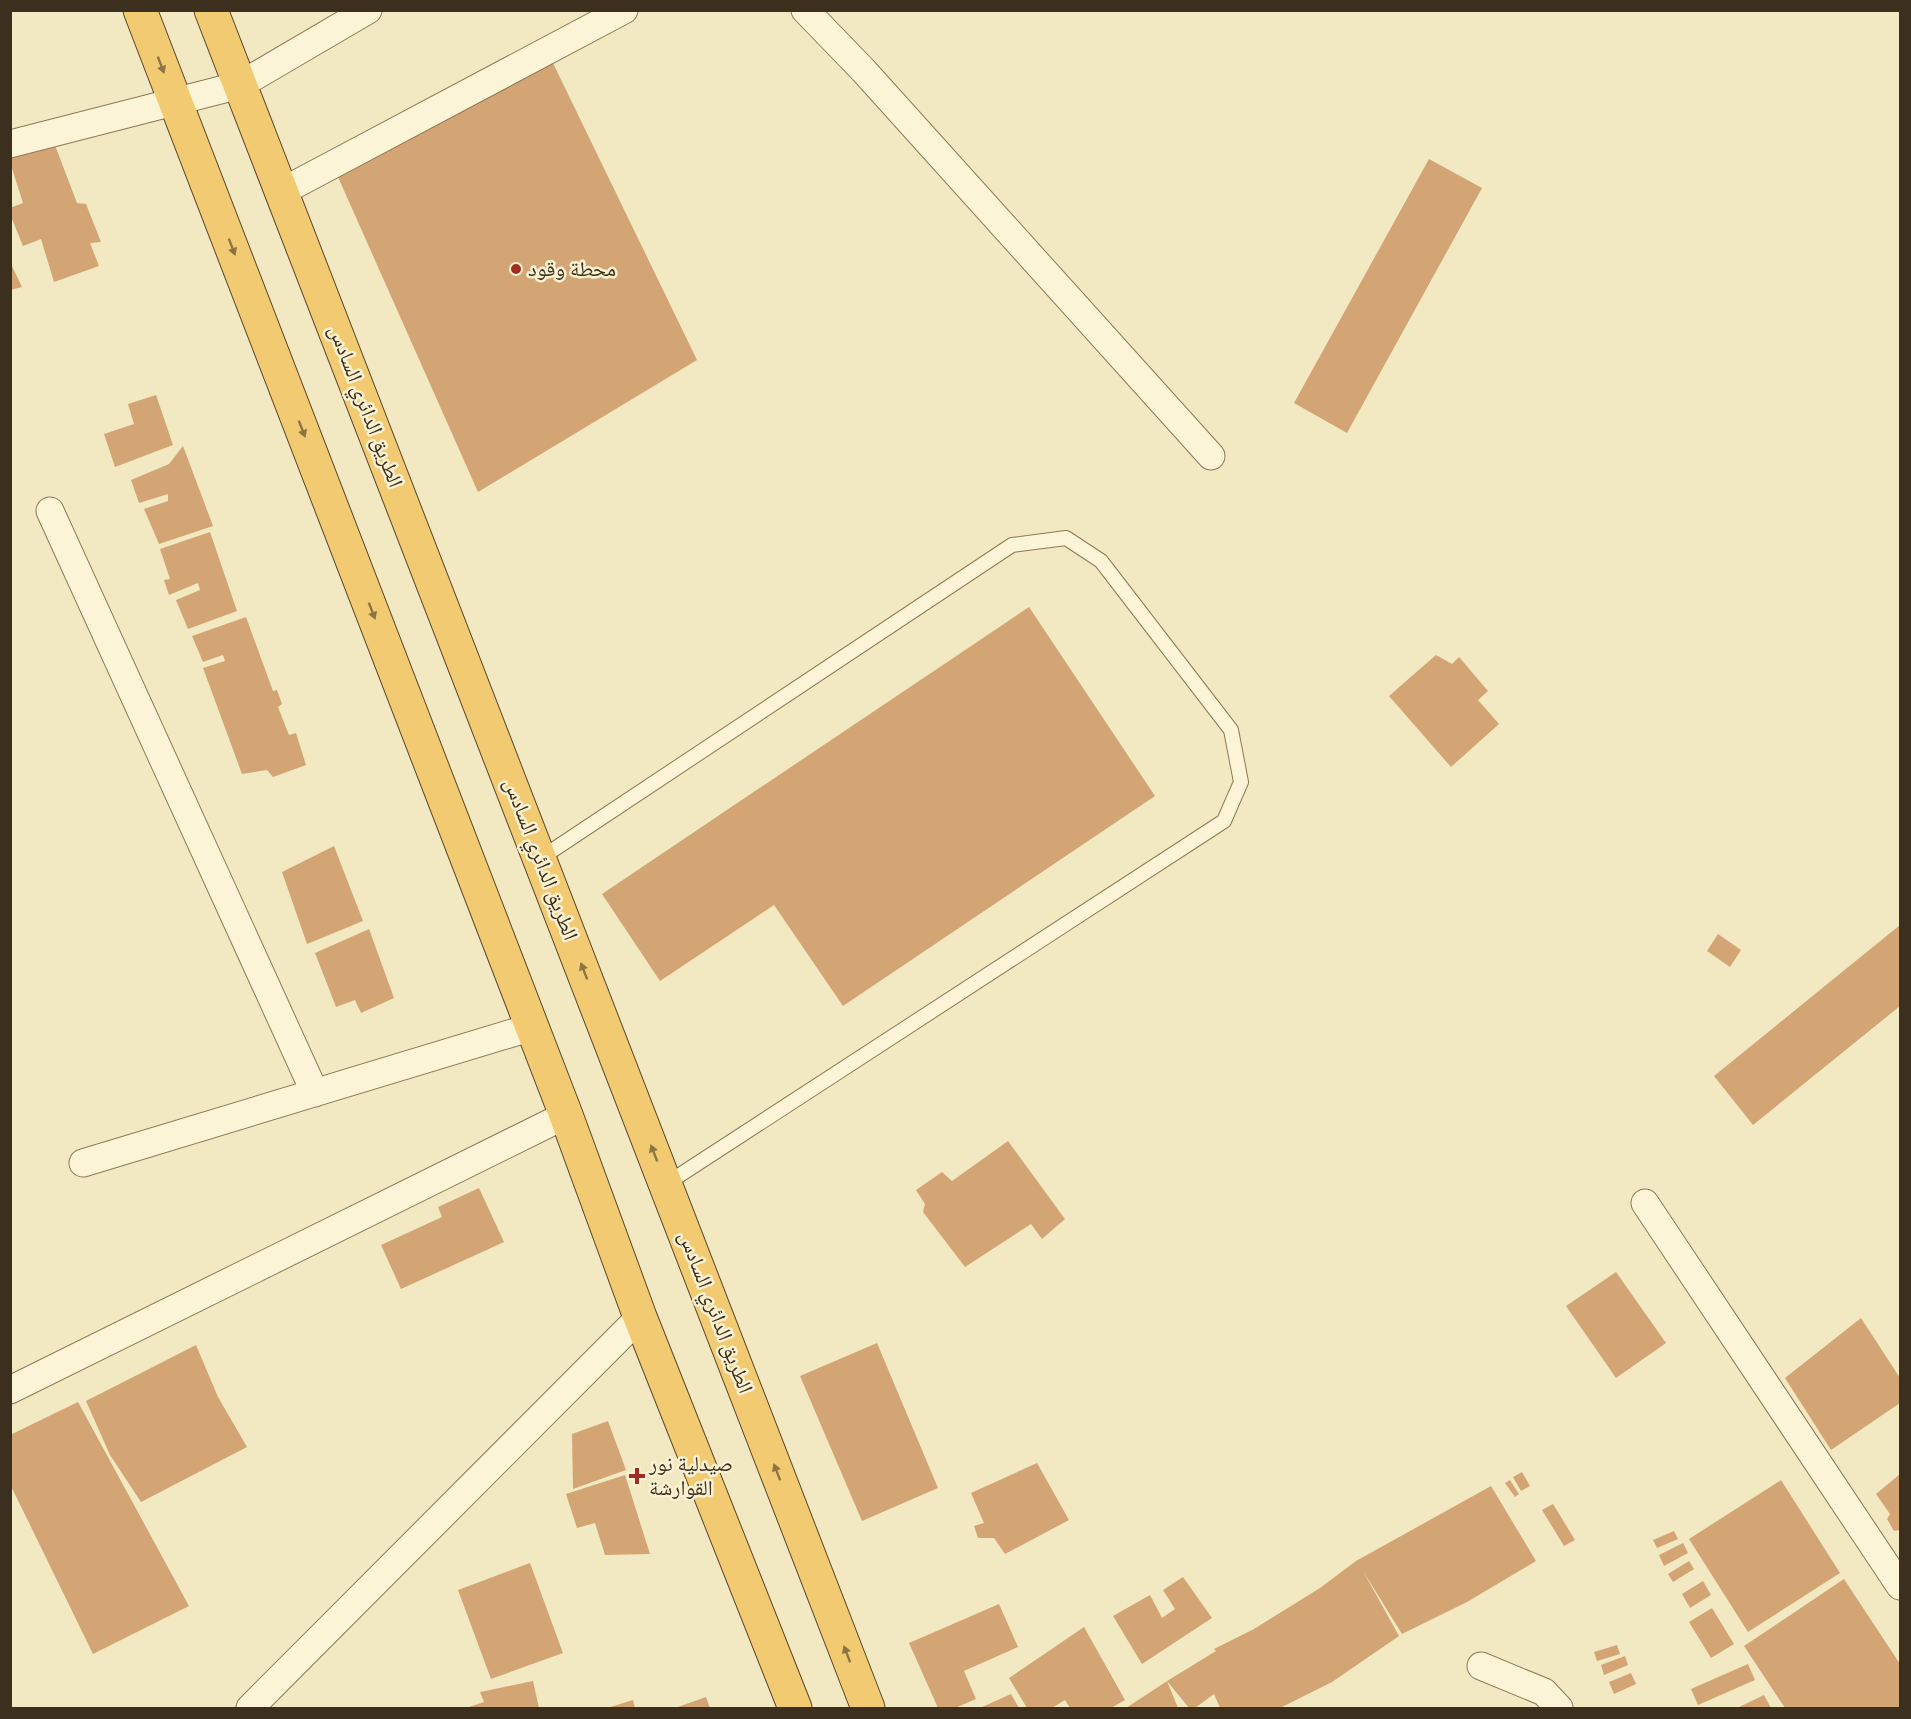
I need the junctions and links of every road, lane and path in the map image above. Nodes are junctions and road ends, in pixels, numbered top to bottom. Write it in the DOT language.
graph roads {
  1 [pos="140,10"];
  2 [pos="211,10"];
  3 [pos="368,10"];
  4 [pos="624,10"];
  5 [pos="805,10"];
  6 [pos="240,84"];
  7 [pos="176,102"];
  8 [pos="10,144"];
  9 [pos="283,191"];
  10 [pos="1211,456"];
  11 [pos="50,511"];
  12 [pos="541,858"];
  13 [pos="532,1027"];
  14 [pos="315,1093"];
  15 [pos="566,1115"];
  16 [pos="83,1163"];
  17 [pos="666,1184"];
  18 [pos="1645,1203"];
  19 [pos="640,1317"];
  20 [pos="10,1390"];
  21 [pos="1900,1586"];
  22 [pos="1481,1666"];
  23 [pos="250,1708"];
  24 [pos="795,1708"];
  25 [pos="868,1708"];
  26 [pos="1559,1708"];
  1 -- 7 [label="highway, one-way"];
  2 -- 6 [label="highway, الطريق الدائري السادس"];
  3 -- 6 [label="street"];
  4 -- 9 [label="street"];
  5 -- 10 [label="street"];
  6 -- 7 [label="street"];
  6 -- 9 [label="highway, الطريق الدائري السادس"];
  7 -- 8 [label="street"];
  7 -- 13 [label="highway, one-way"];
  9 -- 12 [label="highway, الطريق الدائري السادس"];
  11 -- 14 [label="street"];
  17 -- 12 [label="highway, الطريق الدائري السادس, one-way"];
  12 -- 17 [label="lane"];
  13 -- 14 [label="street"];
  13 -- 15 [label="highway"];
  14 -- 16 [label="street"];
  15 -- 19 [label="highway"];
  15 -- 20 [label="street"];
  25 -- 17 [label="highway, الطريق الدائري السادس, one-way"];
  18 -- 21 [label="street"];
  19 -- 23 [label="street"];
  19 -- 24 [label="highway"];
  22 -- 26 [label="street"];
}
